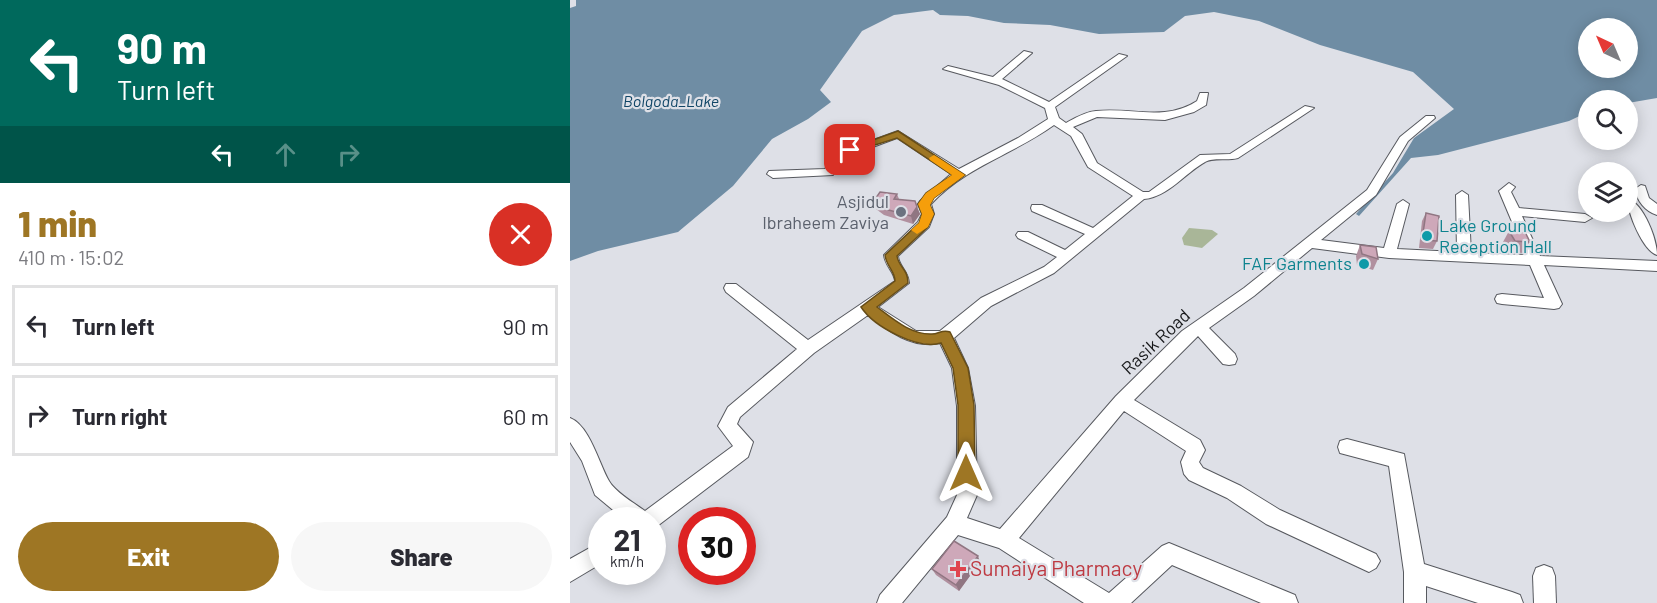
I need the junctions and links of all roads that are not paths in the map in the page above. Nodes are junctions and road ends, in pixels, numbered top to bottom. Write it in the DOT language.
graph roads {
  1 [pos="1027,52"];
  2 [pos="1122,56"];
  3 [pos="948,69"];
  4 [pos="995,80"];
  5 [pos="1204,95"];
  6 [pos="1309,108"];
  7 [pos="1057,117"];
  8 [pos="1430,118"];
  9 [pos="773,174"];
  10 [pos="960,175"];
  11 [pos="1509,187"];
  12 [pos="1641,189"];
  13 [pos="1462,195"];
  14 [pos="1141,196"];
  15 [pos="1402,204"];
  16 [pos="1037,208"];
  17 [pos="1512,211"];
  18 [pos="1657,211"];
  19 [pos="1578,217"];
  20 [pos="1638,217"];
  21 [pos="1094,233"];
  22 [pos="1023,235"];
  23 [pos="1308,243"];
  24 [pos="1657,250"];
  25 [pos="1389,253"];
  26 [pos="1067,256"];
  27 [pos="1464,257"];
  28 [pos="1533,259"];
  29 [pos="1657,266"];
  30 [pos="731,288"];
  31 [pos="1502,299"];
  32 [pos="868,307"];
  33 [pos="1199,327"];
  34 [pos="945,336"];
  35 [pos="808,349"];
  36 [pos="1228,359"];
  37 [pos="1122,401"];
  38 [pos="570,426"];
  39 [pos="1347,447"];
  40 [pos="624,507"];
  41 [pos="666,507"];
  42 [pos="954,524"];
  43 [pos="1004,540"];
  44 [pos="588,560"];
  45 [pos="1369,561"];
  46 [pos="570,571"];
  47 [pos="1415,572"];
  48 [pos="1544,576"];
  49 [pos="888,603"];
  50 [pos="1104,603"];
  51 [pos="1115,603"];
  52 [pos="1287,603"];
  53 [pos="1415,603"];
  54 [pos="1512,603"];
  55 [pos="1545,603"];
  1 -- 4 [label="street"];
  2 -- 7 [label="street"];
  3 -- 4 [label="street"];
  4 -- 7 [label="street"];
  5 -- 7 [label="street"];
  6 -- 14 [label="street"];
  7 -- 10 [label="street"];
  7 -- 14 [label="street"];
  8 -- 23 [label="street, Rasik Road"];
  9 -- 10 [label="street"];
  10 -- 32 [label="street"];
  11 -- 17 [label="street"];
  12 -- 18 [label="street"];
  13 -- 27 [label="street"];
  14 -- 21 [label="street"];
  15 -- 25 [label="street"];
  16 -- 21 [label="street"];
  17 -- 19 [label="street"];
  17 -- 28 [label="street"];
  20 -- 24 [label="street"];
  21 -- 26 [label="street"];
  22 -- 26 [label="street"];
  23 -- 25 [label="street"];
  23 -- 33 [label="street, Rasik Road"];
  25 -- 27 [label="street"];
  26 -- 34 [label="street"];
  27 -- 28 [label="street"];
  28 -- 29 [label="street"];
  28 -- 31 [label="street"];
  30 -- 35 [label="street"];
  32 -- 34 [label="street"];
  32 -- 35 [label="street"];
  33 -- 36 [label="street"];
  33 -- 37 [label="street, Rasik Road"];
  34 -- 42 [label="street"];
  35 -- 41 [label="street"];
  37 -- 43 [label="street, Rasik Road"];
  37 -- 45 [label="street"];
  38 -- 40 [label="street"];
  39 -- 47 [label="street"];
  42 -- 43 [label="street"];
  42 -- 49 [label="street"];
  43 -- 50 [label="street"];
  44 -- 46 [label="street"];
  47 -- 53 [label="street"];
  47 -- 54 [label="street"];
  48 -- 55 [label="street"];
  51 -- 52 [label="street"];
}
